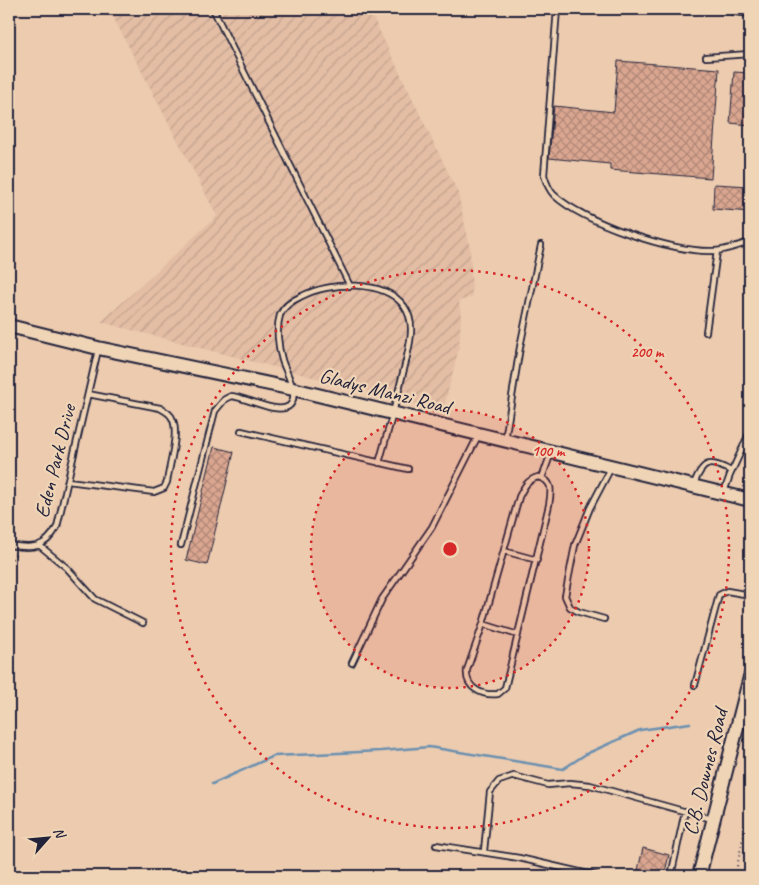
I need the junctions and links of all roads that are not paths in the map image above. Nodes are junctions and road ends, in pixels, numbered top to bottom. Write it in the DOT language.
graph roads {
  1 [pos="213,9"];
  2 [pos="557,9"];
  3 [pos="714,9"];
  4 [pos="750,14"];
  5 [pos="750,54"];
  6 [pos="706,56"];
  7 [pos="750,242"];
  8 [pos="541,245"];
  9 [pos="718,251"];
  10 [pos="350,286"];
  11 [pos="9,326"];
  12 [pos="706,332"];
  13 [pos="98,348"];
  14 [pos="293,389"];
  15 [pos="88,394"];
  16 [pos="394,414"];
  17 [pos="241,431"];
  18 [pos="750,432"];
  19 [pos="478,435"];
  20 [pos="504,441"];
  21 [pos="551,452"];
  22 [pos="379,463"];
  23 [pos="611,466"];
  24 [pos="408,469"];
  25 [pos="731,472"];
  26 [pos="542,478"];
  27 [pos="68,481"];
  28 [pos="693,486"];
  29 [pos="727,495"];
  30 [pos="750,498"];
  31 [pos="9,545"];
  32 [pos="39,545"];
  33 [pos="181,545"];
  34 [pos="504,551"];
  35 [pos="537,560"];
  36 [pos="750,595"];
  37 [pos="604,619"];
  38 [pos="143,623"];
  39 [pos="483,624"];
  40 [pos="518,635"];
  41 [pos="352,663"];
  42 [pos="750,677"];
  43 [pos="695,685"];
  44 [pos="684,811"];
  45 [pos="714,819"];
  46 [pos="436,845"];
  47 [pos="484,851"];
  48 [pos="597,876"];
  49 [pos="671,876"];
  50 [pos="699,876"];
  1 -- 10 [label="lane"];
  2 -- 9 [label="lane"];
  3 -- 4 [label="lane"];
  5 -- 6 [label="lane"];
  7 -- 9 [label="lane"];
  8 -- 20 [label="lane"];
  9 -- 12 [label="lane"];
  10 -- 14 [label="lane"];
  10 -- 16 [label="lane"];
  11 -- 13 [label="main road, Gladys Manzi Road"];
  13 -- 14 [label="main road, Gladys Manzi Road"];
  13 -- 15 [label="lane, Eden Park Drive"];
  14 -- 16 [label="main road, Gladys Manzi Road"];
  14 -- 33 [label="lane"];
  15 -- 27 [label="lane, Eden Park Drive"];
  15 -- 27 [label="lane"];
  16 -- 19 [label="main road, Gladys Manzi Road"];
  16 -- 22 [label="lane"];
  17 -- 22 [label="lane"];
  18 -- 25 [label="lane"];
  19 -- 20 [label="main road, Gladys Manzi Road"];
  19 -- 41 [label="lane"];
  20 -- 21 [label="main road, Gladys Manzi Road"];
  21 -- 23 [label="main road, Gladys Manzi Road"];
  21 -- 26 [label="lane"];
  22 -- 24 [label="lane"];
  23 -- 28 [label="main road, Gladys Manzi Road"];
  23 -- 37 [label="lane"];
  25 -- 28 [label="lane"];
  25 -- 29 [label="lane"];
  26 -- 34 [label="lane"];
  26 -- 35 [label="lane"];
  27 -- 32 [label="lane, Eden Park Drive"];
  28 -- 29 [label="main road, Gladys Manzi Road"];
  29 -- 30 [label="main road"];
  31 -- 32 [label="lane, Eden Park Drive"];
  32 -- 38 [label="lane"];
  34 -- 35 [label="lane"];
  34 -- 39 [label="lane"];
  35 -- 40 [label="lane"];
  36 -- 43 [label="lane"];
  39 -- 40 [label="lane"];
  39 -- 40 [label="lane"];
  42 -- 45 [label="main road, C.B. Downes Road"];
  44 -- 45 [label="lane"];
  44 -- 47 [label="lane"];
  44 -- 49 [label="lane"];
  45 -- 50 [label="main road, C.B. Downes Road"];
  46 -- 47 [label="lane"];
  47 -- 48 [label="lane"];
}
